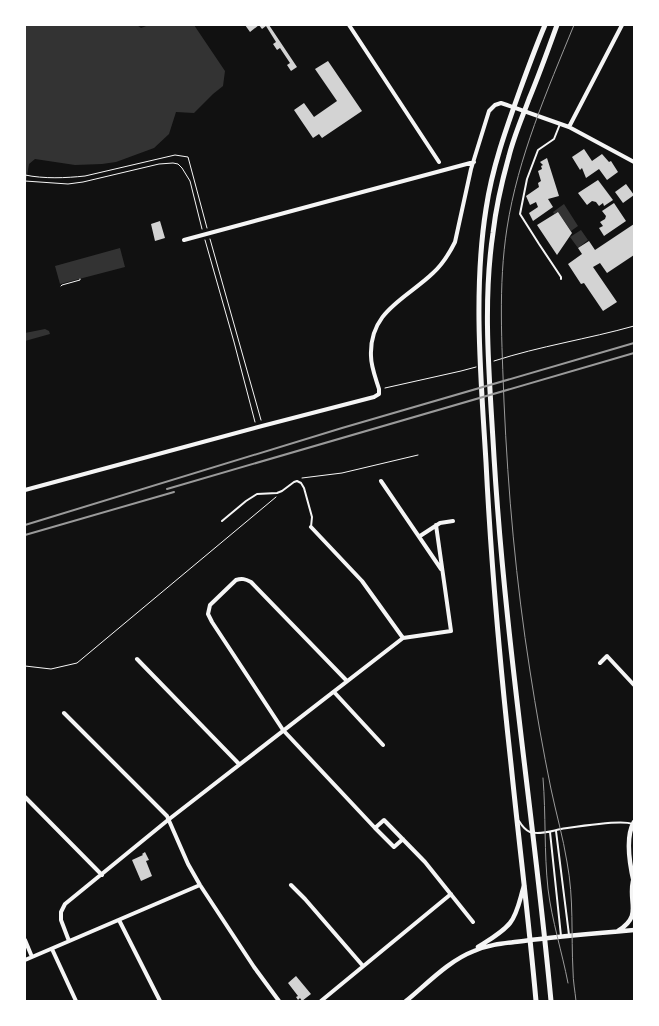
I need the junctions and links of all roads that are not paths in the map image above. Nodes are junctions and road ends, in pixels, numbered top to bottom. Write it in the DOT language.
graph roads {
  1 [pos="349,25"];
  2 [pos="545,25"];
  3 [pos="557,25"];
  4 [pos="622,25"];
  5 [pos="514,108"];
  6 [pos="524,111"];
  7 [pos="560,124"];
  8 [pos="569,127"];
  9 [pos="439,162"];
  10 [pos="474,162"];
  11 [pos="634,162"];
  12 [pos="184,240"];
  13 [pos="561,279"];
  14 [pos="381,481"];
  15 [pos="25,490"];
  16 [pos="222,521"];
  17 [pos="453,521"];
  18 [pos="436,525"];
  19 [pos="311,526"];
  20 [pos="420,536"];
  21 [pos="442,571"];
  22 [pos="403,638"];
  23 [pos="138,659"];
  24 [pos="600,664"];
  25 [pos="347,681"];
  26 [pos="634,685"];
  27 [pos="334,692"];
  28 [pos="64,713"];
  29 [pos="284,730"];
  30 [pos="384,746"];
  31 [pos="239,764"];
  32 [pos="25,797"];
  33 [pos="517,816"];
  34 [pos="168,820"];
  35 [pos="633,823"];
  36 [pos="375,828"];
  37 [pos="556,831"];
  38 [pos="533,832"];
  39 [pos="550,832"];
  40 [pos="403,839"];
  41 [pos="102,875"];
  42 [pos="634,882"];
  43 [pos="524,884"];
  44 [pos="200,885"];
  45 [pos="291,885"];
  46 [pos="451,894"];
  47 [pos="119,920"];
  48 [pos="473,922"];
  49 [pos="634,930"];
  50 [pos="617,932"];
  51 [pos="569,936"];
  52 [pos="562,937"];
  53 [pos="545,938"];
  54 [pos="25,940"];
  55 [pos="531,940"];
  56 [pos="69,941"];
  57 [pos="52,948"];
  58 [pos="472,951"];
  59 [pos="32,957"];
  60 [pos="25,960"];
  61 [pos="362,966"];
  62 [pos="76,1001"];
  63 [pos="160,1001"];
  64 [pos="279,1001"];
  65 [pos="320,1001"];
  66 [pos="406,1001"];
  67 [pos="536,1001"];
  68 [pos="551,1001"];
  1 -- 9 [label="street"];
  2 -- 5 [label="main road"];
  3 -- 6 [label="main road"];
  4 -- 8 [label="street"];
  5 -- 6 [label="street"];
  5 -- 10 [label="street"];
  5 -- 33 [label="main road"];
  6 -- 7 [label="street"];
  6 -- 38 [label="main road"];
  7 -- 8 [label="street"];
  7 -- 13 [label="lane"];
  8 -- 11 [label="street"];
  10 -- 12 [label="street"];
  10 -- 15 [label="street"];
  14 -- 20 [label="street"];
  16 -- 19 [label="lane"];
  17 -- 18 [label="street"];
  18 -- 20 [label="street"];
  18 -- 21 [label="street"];
  19 -- 22 [label="street"];
  20 -- 21 [label="street"];
  21 -- 22 [label="street"];
  22 -- 25 [label="street"];
  23 -- 31 [label="street"];
  24 -- 26 [label="street"];
  25 -- 27 [label="street"];
  25 -- 29 [label="street"];
  27 -- 29 [label="street"];
  27 -- 30 [label="street"];
  28 -- 34 [label="street"];
  29 -- 31 [label="street"];
  29 -- 36 [label="street"];
  31 -- 34 [label="street"];
  32 -- 41 [label="street"];
  33 -- 38 [label="lane"];
  33 -- 43 [label="main road"];
  34 -- 41 [label="street"];
  34 -- 44 [label="street"];
  35 -- 37 [label="lane"];
  35 -- 42 [label="street"];
  36 -- 40 [label="street"];
  36 -- 40 [label="street"];
  37 -- 39 [label="lane"];
  37 -- 51 [label="lane"];
  38 -- 39 [label="lane"];
  38 -- 53 [label="main road"];
  39 -- 52 [label="lane"];
  40 -- 46 [label="street"];
  41 -- 56 [label="street"];
  42 -- 50 [label="street"];
  43 -- 55 [label="main road"];
  43 -- 58 [label="street"];
  44 -- 47 [label="street"];
  44 -- 64 [label="street"];
  45 -- 61 [label="street"];
  46 -- 48 [label="street"];
  46 -- 61 [label="street"];
  47 -- 56 [label="street"];
  47 -- 63 [label="street"];
  49 -- 50 [label="street"];
  50 -- 51 [label="street"];
  51 -- 52 [label="street"];
  52 -- 53 [label="street"];
  53 -- 55 [label="street"];
  53 -- 68 [label="main road"];
  54 -- 59 [label="street"];
  55 -- 58 [label="street"];
  55 -- 67 [label="main road"];
  56 -- 57 [label="street"];
  57 -- 59 [label="street"];
  57 -- 62 [label="street"];
  58 -- 66 [label="street"];
  59 -- 60 [label="street"];
  61 -- 65 [label="street"];
}
